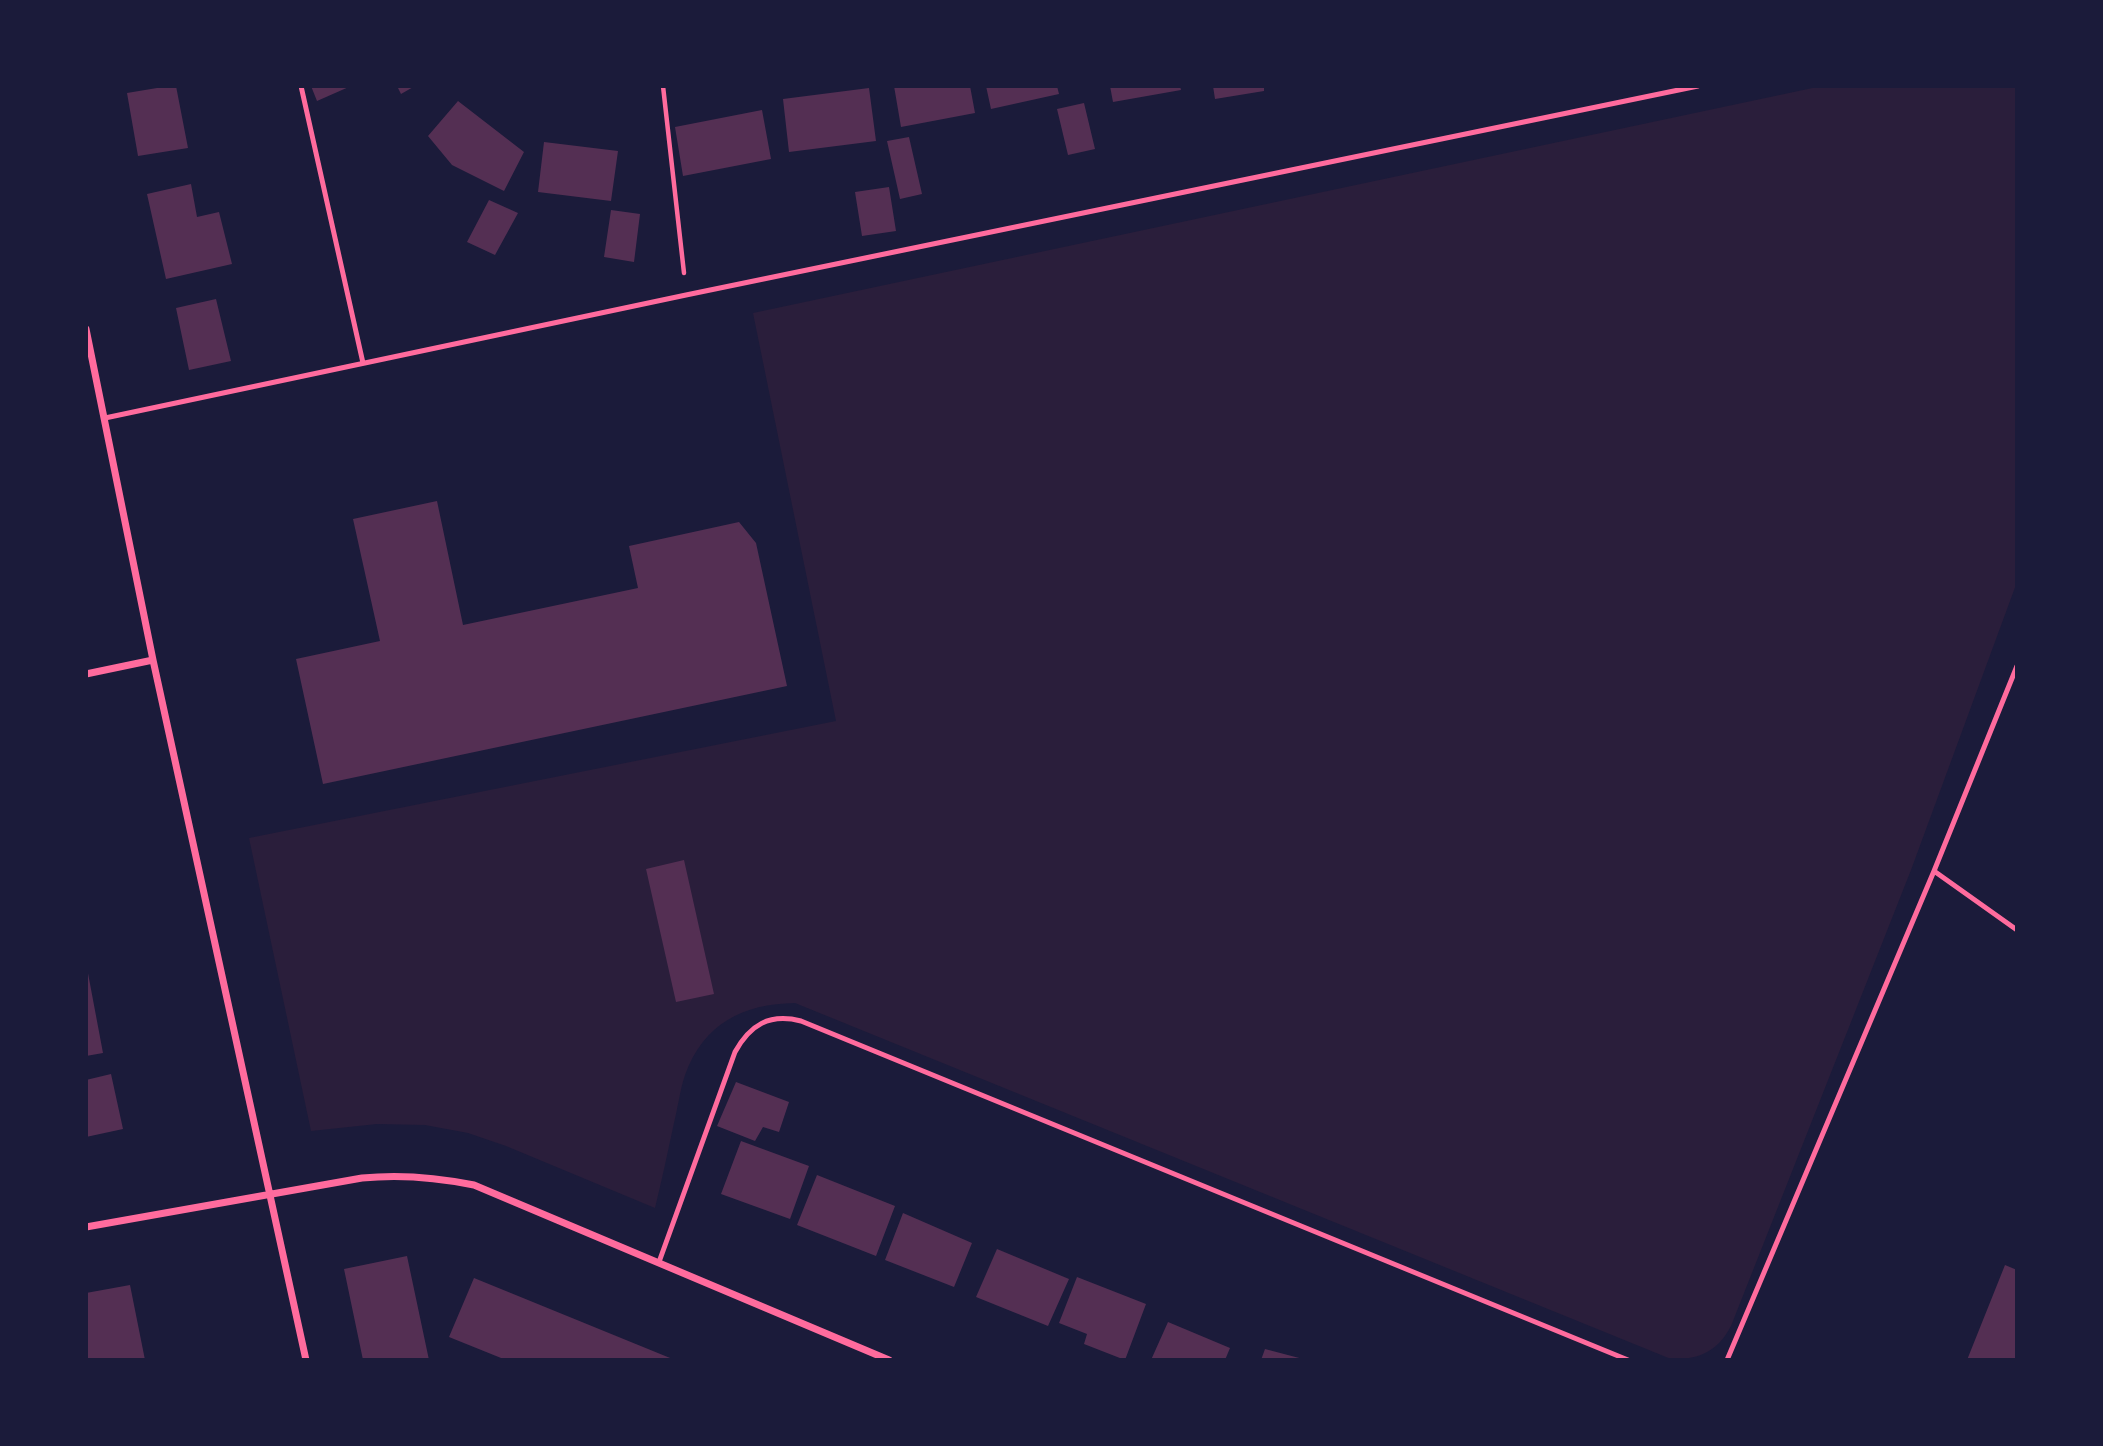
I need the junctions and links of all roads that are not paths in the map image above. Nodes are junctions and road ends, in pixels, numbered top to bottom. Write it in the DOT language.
graph roads {
  1 [pos="301,86"];
  2 [pos="1698,86"];
  3 [pos="86,329"];
  4 [pos="363,363"];
  5 [pos="105,418"];
  6 [pos="153,660"];
  7 [pos="2017,666"];
  8 [pos="86,674"];
  9 [pos="1934,870"];
  10 [pos="2017,930"];
  11 [pos="269,1193"];
  12 [pos="86,1227"];
  13 [pos="659,1262"];
  14 [pos="306,1360"];
  15 [pos="890,1360"];
  16 [pos="1628,1360"];
  17 [pos="1727,1360"];
  1 -- 4 [label="lane"];
  2 -- 4 [label="lane"];
  3 -- 5 [label="street"];
  4 -- 5 [label="lane"];
  5 -- 6 [label="street"];
  6 -- 8 [label="street"];
  6 -- 11 [label="street"];
  7 -- 9 [label="lane"];
  9 -- 10 [label="lane"];
  9 -- 17 [label="lane"];
  11 -- 12 [label="street"];
  11 -- 13 [label="street"];
  11 -- 14 [label="street"];
  13 -- 15 [label="street"];
  13 -- 16 [label="lane"];
}
